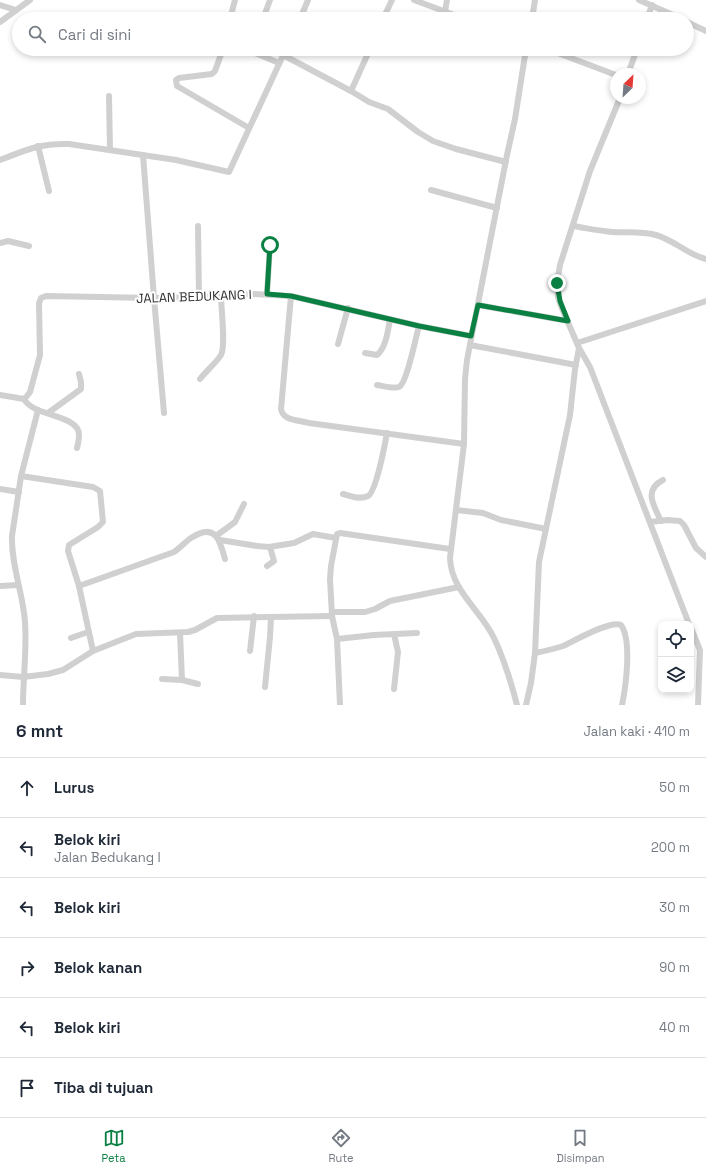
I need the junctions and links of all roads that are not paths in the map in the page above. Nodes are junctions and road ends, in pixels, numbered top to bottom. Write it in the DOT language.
graph roads {
  1 [pos="17,0"];
  2 [pos="30,0"];
  3 [pos="235,0"];
  4 [pos="270,0"];
  5 [pos="308,0"];
  6 [pos="392,0"];
  7 [pos="414,0"];
  8 [pos="447,0"];
  9 [pos="535,0"];
  10 [pos="642,1"];
  11 [pos="0,5"];
  12 [pos="652,5"];
  13 [pos="22,6"];
  14 [pos="16,10"];
  15 [pos="445,11"];
  16 [pos="13,12"];
  17 [pos="232,12"];
  18 [pos="266,12"];
  19 [pos="303,12"];
  20 [pos="386,12"];
  21 [pos="533,12"];
  22 [pos="650,12"];
  23 [pos="667,12"];
  24 [pos="12,13"];
  25 [pos="0,22"];
  26 [pos="694,25"];
  27 [pos="706,31"];
  28 [pos="220,56"];
  29 [pos="262,56"];
  30 [pos="282,56"];
  31 [pos="291,56"];
  32 [pos="367,56"];
  33 [pos="525,56"];
  34 [pos="566,56"];
  35 [pos="634,56"];
  36 [pos="279,64"];
  37 [pos="630,68"];
  38 [pos="610,73"];
  39 [pos="351,91"];
  40 [pos="109,96"];
  41 [pos="617,104"];
  42 [pos="249,128"];
  43 [pos="38,146"];
  44 [pos="110,150"];
  45 [pos="143,155"];
  46 [pos="0,160"];
  47 [pos="506,162"];
  48 [pos="431,190"];
  49 [pos="49,191"];
  50 [pos="497,208"];
  51 [pos="198,226"];
  52 [pos="573,226"];
  53 [pos="0,242"];
  54 [pos="270,245"];
  55 [pos="29,246"];
  56 [pos="706,259"];
  57 [pos="267,294"];
  58 [pos="221,296"];
  59 [pos="291,296"];
  60 [pos="199,297"];
  61 [pos="154,298"];
  62 [pos="706,301"];
  63 [pos="478,305"];
  64 [pos="348,308"];
  65 [pos="390,319"];
  66 [pos="568,321"];
  67 [pos="419,326"];
  68 [pos="471,336"];
  69 [pos="338,344"];
  70 [pos="470,345"];
  71 [pos="578,346"];
  72 [pos="365,353"];
  73 [pos="576,365"];
  74 [pos="79,374"];
  75 [pos="200,379"];
  76 [pos="377,385"];
  77 [pos="0,395"];
  78 [pos="24,399"];
  79 [pos="38,410"];
  80 [pos="164,413"];
  81 [pos="48,414"];
  82 [pos="387,433"];
  83 [pos="464,444"];
  84 [pos="77,448"];
  85 [pos="21,476"];
  86 [pos="663,480"];
  87 [pos="0,489"];
  88 [pos="18,492"];
  89 [pos="343,494"];
  90 [pos="244,504"];
  91 [pos="456,510"];
  92 [pos="661,521"];
  93 [pos="650,522"];
  94 [pos="546,529"];
  95 [pos="218,538"];
  96 [pos="336,538"];
  97 [pos="270,547"];
  98 [pos="450,549"];
  99 [pos="706,557"];
  100 [pos="225,559"];
  101 [pos="267,566"];
  102 [pos="18,585"];
  103 [pos="0,586"];
  104 [pos="79,586"];
  105 [pos="459,587"];
  106 [pos="332,614"];
  107 [pos="254,616"];
  108 [pos="271,617"];
  109 [pos="688,621"];
  110 [pos="88,632"];
  111 [pos="180,633"];
  112 [pos="417,633"];
  113 [pos="694,633"];
  114 [pos="394,634"];
  115 [pos="71,638"];
  116 [pos="337,639"];
  117 [pos="703,649"];
  118 [pos="250,651"];
  119 [pos="93,652"];
  120 [pos="535,653"];
  121 [pos="0,675"];
  122 [pos="23,677"];
  123 [pos="162,679"];
  124 [pos="182,680"];
  125 [pos="198,684"];
  126 [pos="265,687"];
  127 [pos="394,689"];
  128 [pos="23,705"];
  129 [pos="340,705"];
  130 [pos="517,705"];
  131 [pos="526,705"];
  132 [pos="622,705"];
  133 [pos="698,705"];
  1 -- 13 [label="street"];
  2 -- 13 [label="street"];
  3 -- 17 [label="street"];
  4 -- 18 [label="street"];
  5 -- 19 [label="street"];
  6 -- 20 [label="street"];
  7 -- 15 [label="street"];
  8 -- 15 [label="street"];
  9 -- 21 [label="street"];
  10 -- 12 [label="street"];
  11 -- 14 [label="street"];
  12 -- 22 [label="street"];
  12 -- 23 [label="street"];
  13 -- 14 [label="street"];
  14 -- 16 [label="street"];
  24 -- 25 [label="street"];
  26 -- 27 [label="street"];
  28 -- 42 [label="street"];
  29 -- 36 [label="street"];
  30 -- 36 [label="street"];
  31 -- 39 [label="street"];
  32 -- 39 [label="street"];
  33 -- 47 [label="street"];
  34 -- 38 [label="street"];
  35 -- 37 [label="street"];
  36 -- 42 [label="street"];
  39 -- 47 [label="street"];
  40 -- 44 [label="street"];
  41 -- 52 [label="street"];
  42 -- 45 [label="street"];
  43 -- 44 [label="street"];
  43 -- 46 [label="street"];
  43 -- 49 [label="street"];
  44 -- 45 [label="street"];
  45 -- 61 [label="street"];
  47 -- 50 [label="street"];
  48 -- 50 [label="street"];
  50 -- 63 [label="street"];
  51 -- 60 [label="street"];
  52 -- 56 [label="street"];
  52 -- 66 [label="street"];
  53 -- 55 [label="street"];
  54 -- 57 [label="street"];
  57 -- 58 [label="street, JALAN BEDUKANG I"];
  57 -- 59 [label="street, JALAN BEDUKANG I"];
  58 -- 60 [label="street, JALAN BEDUKANG I"];
  58 -- 75 [label="street"];
  59 -- 64 [label="street, JALAN BEDUKANG I"];
  59 -- 82 [label="street"];
  60 -- 61 [label="street, JALAN BEDUKANG I"];
  61 -- 78 [label="street, JALAN BEDUKANG I"];
  61 -- 80 [label="street"];
  62 -- 71 [label="street"];
  63 -- 66 [label="street"];
  63 -- 68 [label="street"];
  64 -- 65 [label="street, JALAN BEDUKANG I"];
  64 -- 69 [label="street"];
  65 -- 67 [label="street, JALAN BEDUKANG I"];
  65 -- 72 [label="street"];
  66 -- 71 [label="street"];
  67 -- 68 [label="street, JALAN BEDUKANG I"];
  67 -- 76 [label="street"];
  68 -- 70 [label="street"];
  70 -- 73 [label="street"];
  70 -- 83 [label="street"];
  71 -- 73 [label="street"];
  71 -- 93 [label="street"];
  73 -- 94 [label="street"];
  74 -- 81 [label="street"];
  77 -- 78 [label="street"];
  78 -- 79 [label="street"];
  79 -- 81 [label="street"];
  79 -- 85 [label="street"];
  81 -- 84 [label="street"];
  82 -- 83 [label="street"];
  82 -- 89 [label="street"];
  83 -- 91 [label="street"];
  85 -- 88 [label="street"];
  85 -- 104 [label="street"];
  86 -- 92 [label="street"];
  87 -- 88 [label="street"];
  88 -- 102 [label="street"];
  90 -- 95 [label="street"];
  91 -- 94 [label="street"];
  91 -- 98 [label="street"];
  92 -- 93 [label="street"];
  92 -- 99 [label="street"];
  93 -- 109 [label="street"];
  94 -- 120 [label="street"];
  95 -- 97 [label="street"];
  95 -- 100 [label="street"];
  95 -- 104 [label="street"];
  96 -- 97 [label="street"];
  96 -- 98 [label="street"];
  96 -- 106 [label="street"];
  97 -- 101 [label="street"];
  98 -- 105 [label="street"];
  102 -- 103 [label="street"];
  102 -- 122 [label="street"];
  104 -- 110 [label="street"];
  105 -- 106 [label="street"];
  105 -- 130 [label="street"];
  106 -- 108 [label="street"];
  106 -- 116 [label="street"];
  107 -- 108 [label="street"];
  107 -- 111 [label="street"];
  107 -- 118 [label="street"];
  108 -- 126 [label="street"];
  110 -- 115 [label="street"];
  110 -- 119 [label="street"];
  111 -- 119 [label="street"];
  111 -- 124 [label="street"];
  112 -- 114 [label="street"];
  113 -- 117 [label="street"];
  114 -- 116 [label="street"];
  114 -- 127 [label="street"];
  116 -- 129 [label="street"];
  117 -- 133 [label="street"];
  119 -- 122 [label="street"];
  120 -- 131 [label="street"];
  120 -- 132 [label="street"];
  121 -- 122 [label="street"];
  122 -- 128 [label="street"];
  123 -- 124 [label="street"];
  124 -- 125 [label="street"];
}
